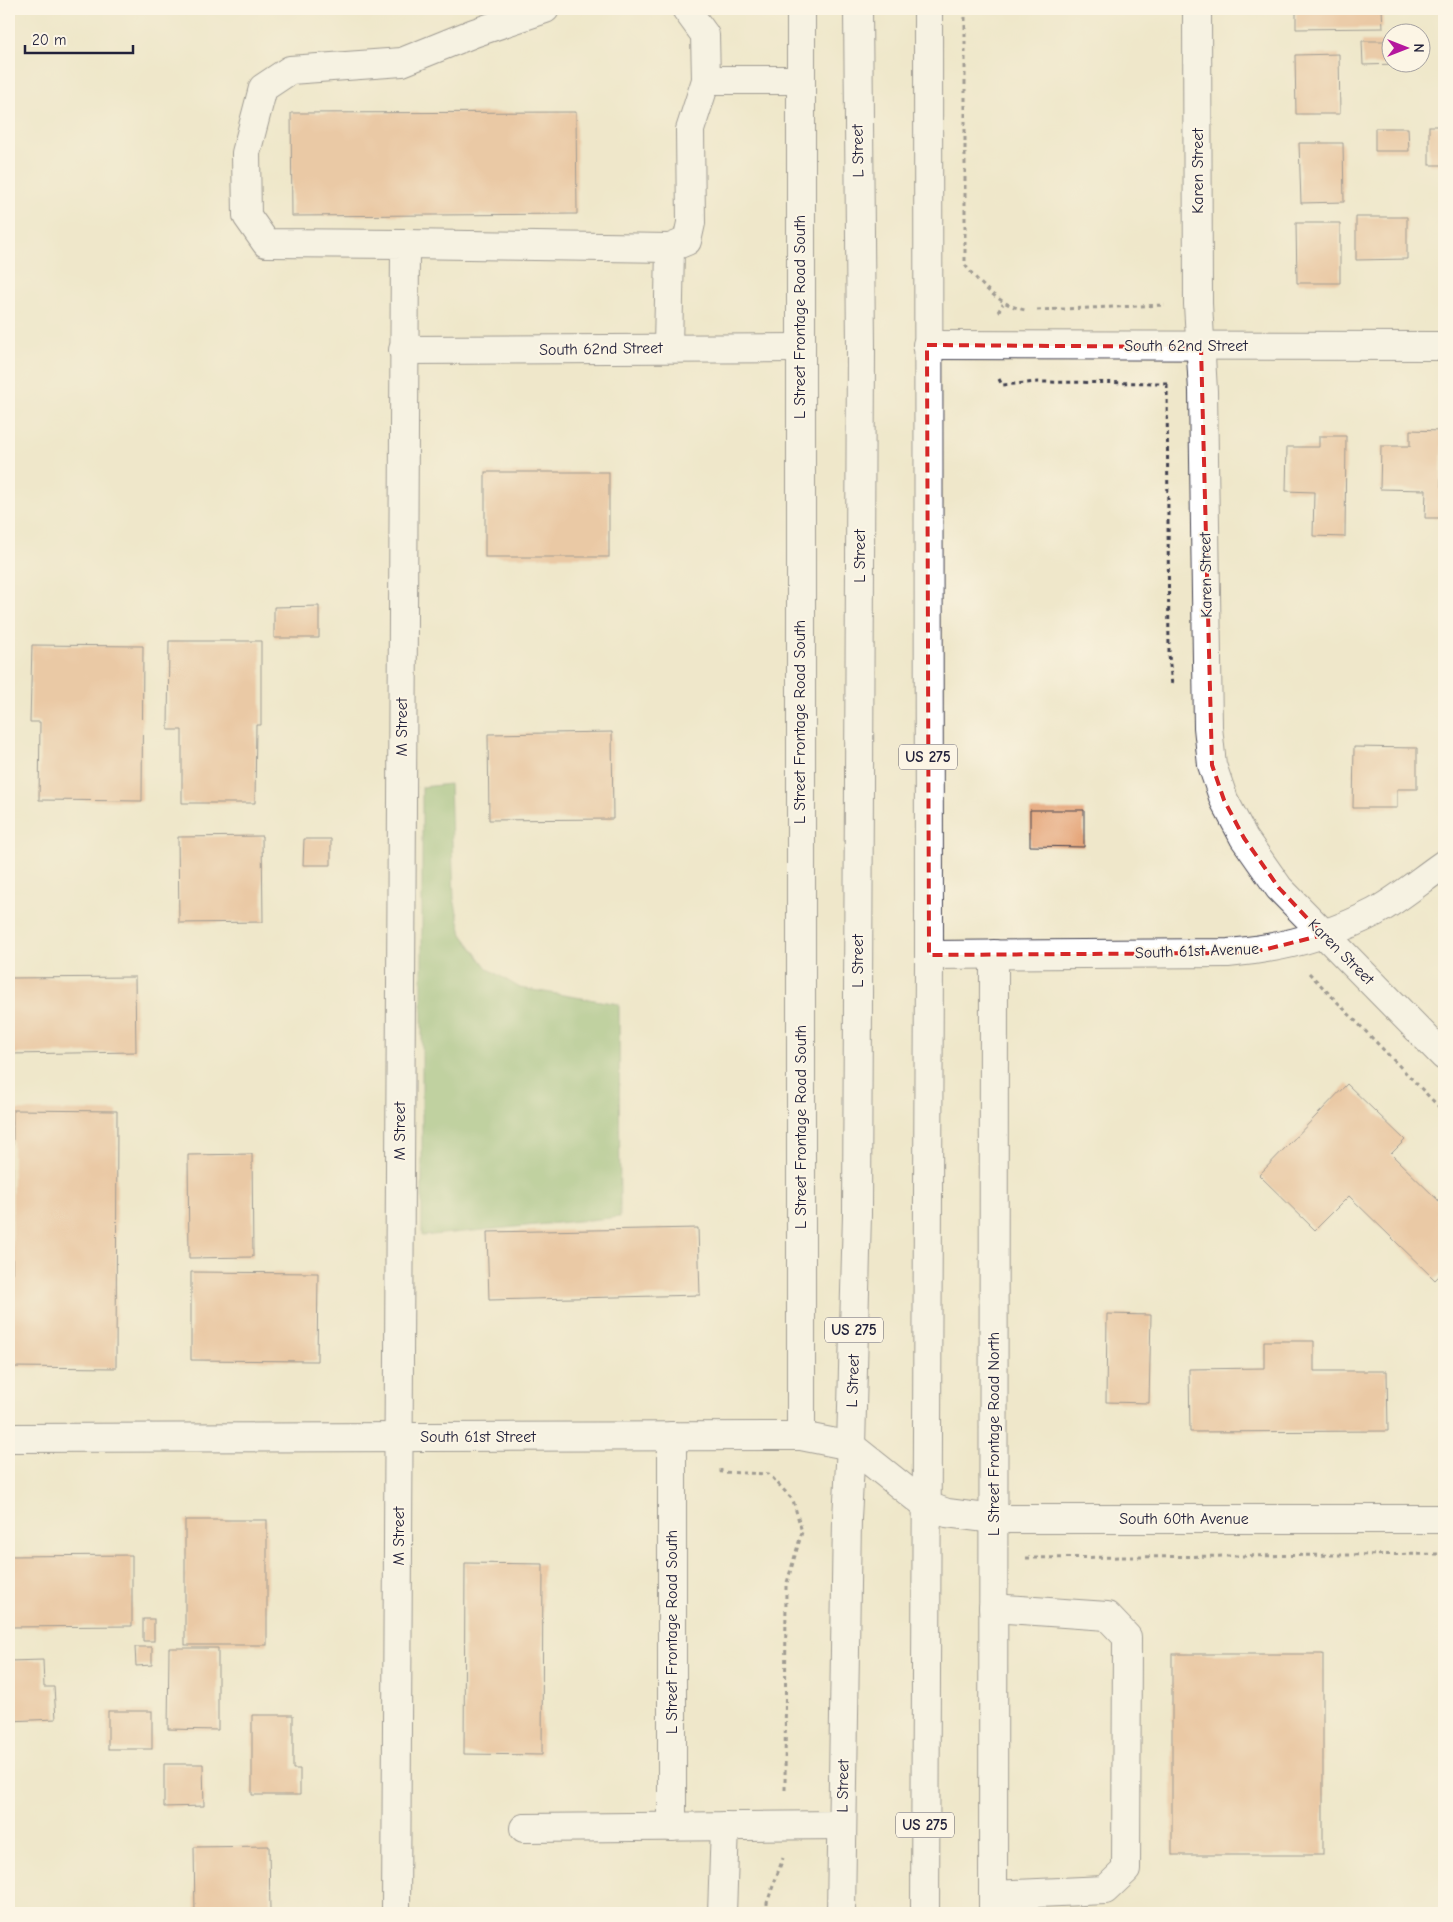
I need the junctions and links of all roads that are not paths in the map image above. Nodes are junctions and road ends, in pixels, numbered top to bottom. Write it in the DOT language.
graph roads {
  1 [pos="545,9"];
  2 [pos="686,9"];
  3 [pos="801,9"];
  4 [pos="858,9"];
  5 [pos="928,9"];
  6 [pos="1197,9"];
  7 [pos="706,80"];
  8 [pos="801,80"];
  9 [pos="405,244"];
  10 [pos="670,248"];
  11 [pos="928,345"];
  12 [pos="1444,346"];
  13 [pos="1201,347"];
  14 [pos="668,348"];
  15 [pos="800,348"];
  16 [pos="403,350"];
  17 [pos="1444,864"];
  18 [pos="1323,935"];
  19 [pos="994,954"];
  20 [pos="929,955"];
  21 [pos="1444,1056"];
  22 [pos="672,1436"];
  23 [pos="801,1436"];
  24 [pos="9,1438"];
  25 [pos="399,1438"];
  26 [pos="851,1446"];
  27 [pos="925,1506"];
  28 [pos="994,1518"];
  29 [pos="1444,1518"];
  30 [pos="993,1608"];
  31 [pos="842,1825"];
  32 [pos="725,1826"];
  33 [pos="524,1828"];
  34 [pos="672,1828"];
  35 [pos="993,1904"];
  36 [pos="396,1913"];
  37 [pos="722,1913"];
  38 [pos="841,1913"];
  39 [pos="925,1913"];
  1 -- 9 [label="street"];
  2 -- 7 [label="street"];
  3 -- 8 [label="street, L Street Frontage Road South"];
  4 -- 26 [label="street, L Street / US 275"];
  5 -- 11 [label="street, US 275"];
  6 -- 13 [label="street, Karen Street"];
  7 -- 8 [label="street"];
  7 -- 10 [label="street"];
  8 -- 15 [label="street, L Street Frontage Road South"];
  9 -- 10 [label="street"];
  9 -- 16 [label="street, M Street"];
  10 -- 14 [label="street"];
  11 -- 13 [label="street, South 62nd Street"];
  11 -- 20 [label="street, US 275"];
  12 -- 13 [label="street, South 62nd Street"];
  13 -- 18 [label="street, Karen Street"];
  14 -- 15 [label="street, South 62nd Street"];
  14 -- 16 [label="street, South 62nd Street"];
  15 -- 23 [label="street, L Street Frontage Road South"];
  16 -- 25 [label="street, M Street"];
  17 -- 18 [label="street, South 61st Avenue"];
  18 -- 19 [label="street, South 61st Avenue"];
  18 -- 21 [label="street, Karen Street"];
  19 -- 20 [label="street, South 61st Avenue"];
  19 -- 28 [label="street, L Street Frontage Road North"];
  20 -- 27 [label="street, US 275"];
  22 -- 23 [label="street, South 61st Street"];
  22 -- 25 [label="street, South 61st Street"];
  22 -- 34 [label="street, L Street Frontage Road South"];
  23 -- 26 [label="street, South 61st Street"];
  24 -- 25 [label="street, South 61st Street"];
  25 -- 36 [label="street, M Street"];
  26 -- 27 [label="street, South 61st Street"];
  26 -- 31 [label="street, L Street / US 275"];
  27 -- 28 [label="street, South 60th Avenue"];
  27 -- 39 [label="street, US 275"];
  28 -- 29 [label="street, South 60th Avenue"];
  28 -- 30 [label="street, L Street Frontage Road North"];
  30 -- 35 [label="street, L Street Frontage Road North"];
  30 -- 35 [label="street"];
  31 -- 32 [label="street"];
  31 -- 38 [label="street, L Street / US 275"];
  32 -- 34 [label="street"];
  32 -- 37 [label="street"];
  33 -- 34 [label="street"];
}
